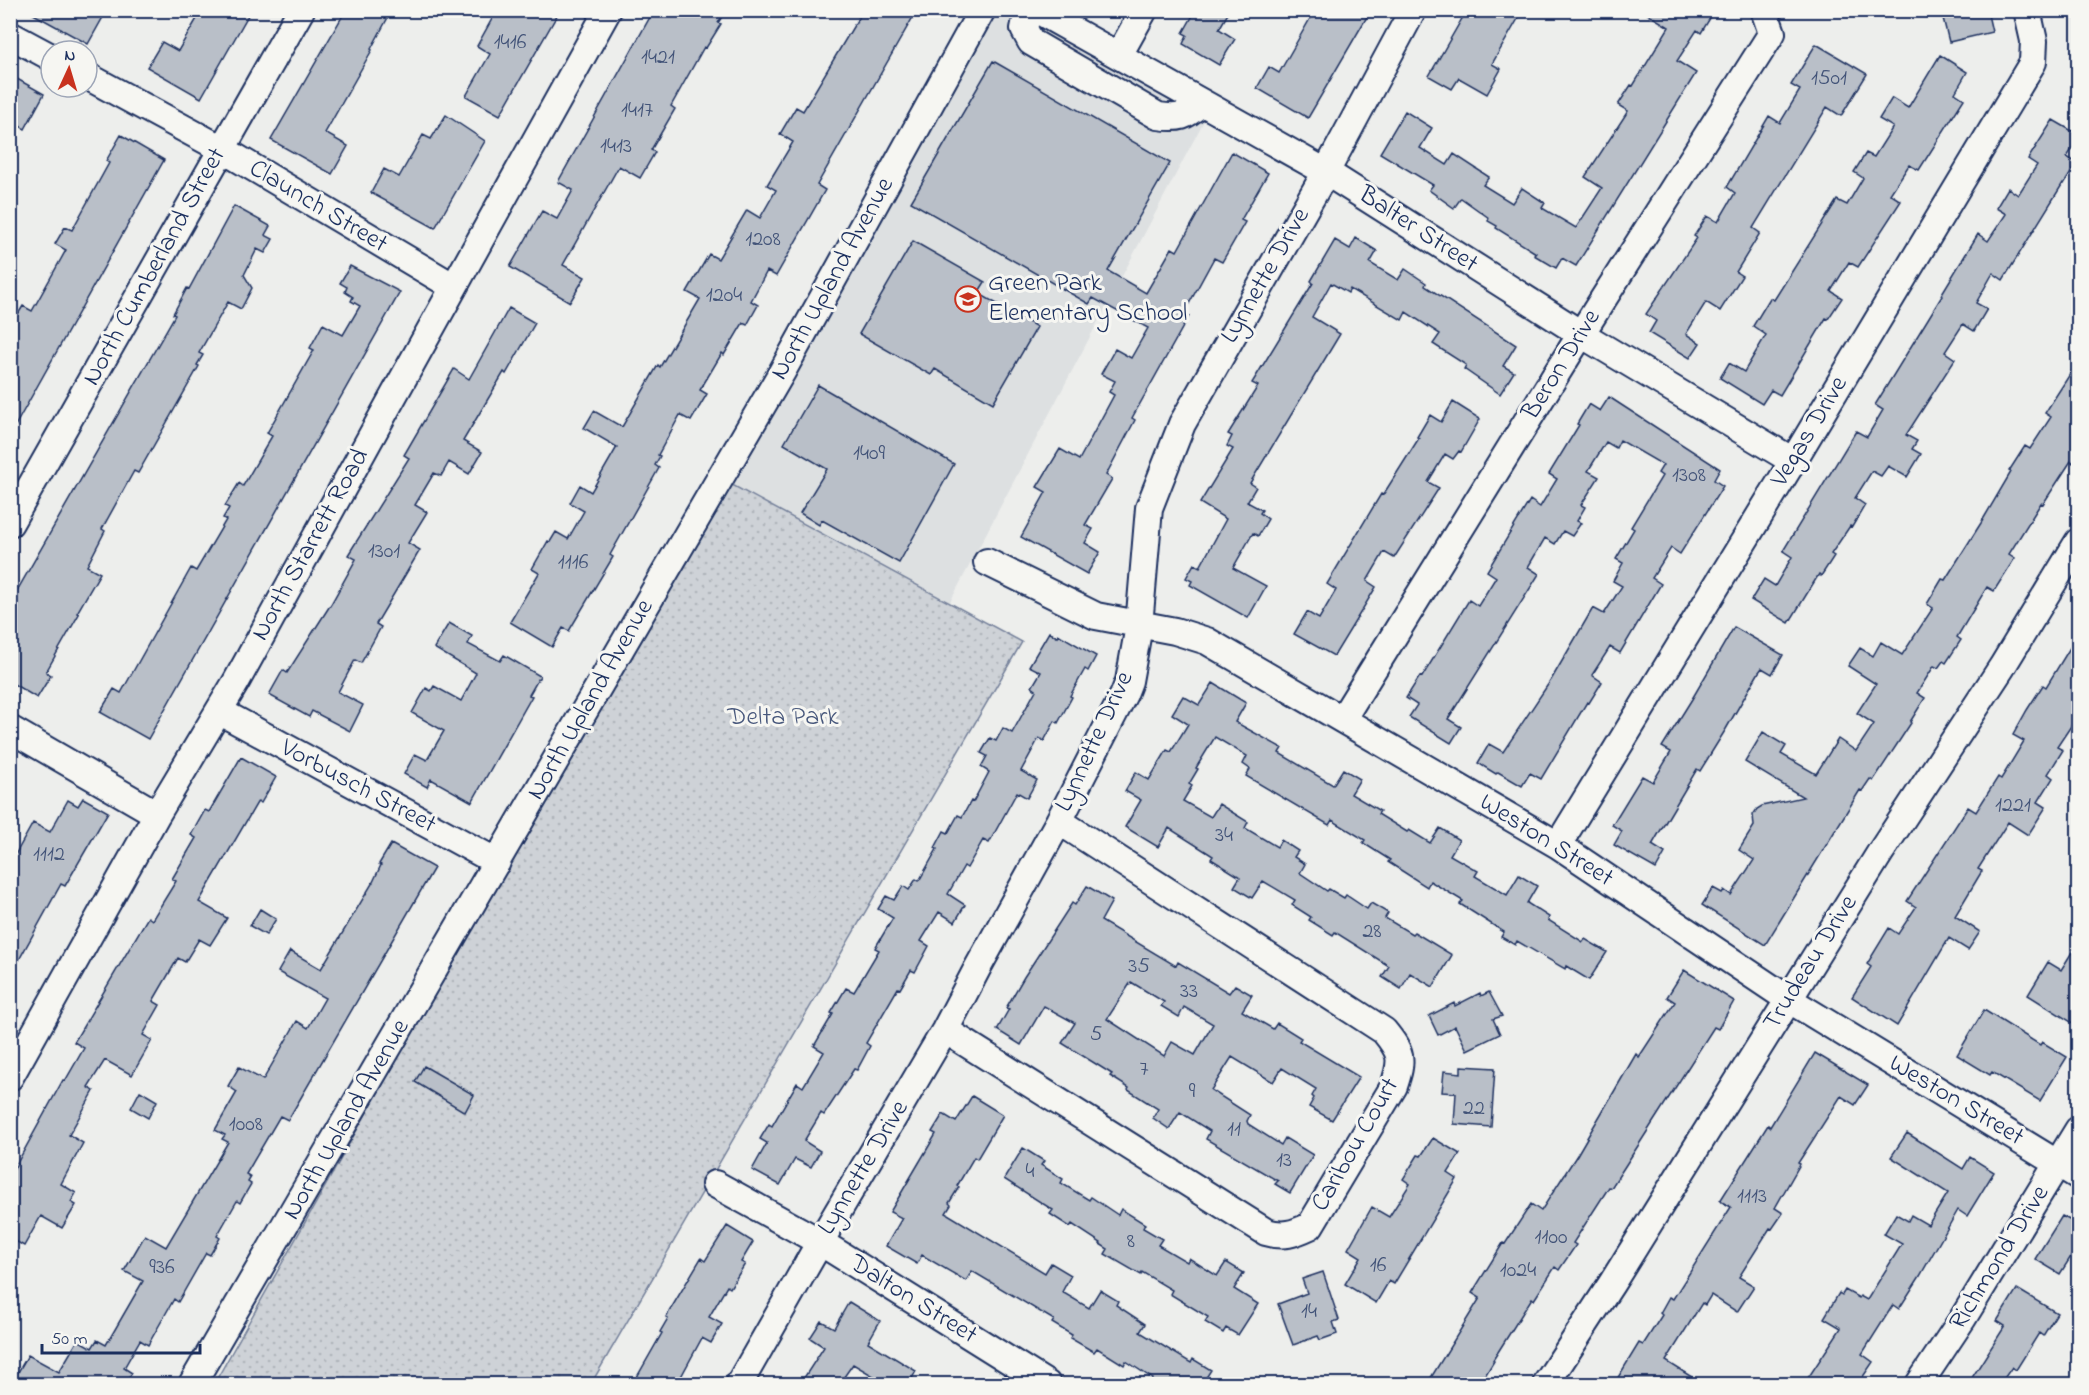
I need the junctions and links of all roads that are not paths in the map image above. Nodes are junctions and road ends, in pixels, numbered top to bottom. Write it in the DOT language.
graph roads {
  1 [pos="301,10"];
  2 [pos="608,10"];
  3 [pos="982,10"];
  4 [pos="1028,10"];
  5 [pos="1037,10"];
  6 [pos="1143,10"];
  7 [pos="1413,10"];
  8 [pos="1764,10"];
  9 [pos="2027,10"];
  10 [pos="10,35"];
  11 [pos="39,51"];
  12 [pos="1119,55"];
  13 [pos="99,82"];
  14 [pos="1201,103"];
  15 [pos="222,149"];
  16 [pos="1326,172"];
  17 [pos="454,287"];
  18 [pos="1581,334"];
  19 [pos="1793,461"];
  20 [pos="10,523"];
  21 [pos="2079,542"];
  22 [pos="987,562"];
  23 [pos="1139,626"];
  24 [pos="219,711"];
  25 [pos="1342,718"];
  26 [pos="10,729"];
  27 [pos="157,814"];
  28 [pos="1059,821"];
  29 [pos="1558,845"];
  30 [pos="497,862"];
  31 [pos="1788,999"];
  32 [pos="945,1030"];
  33 [pos="10,1077"];
  34 [pos="2079,1130"];
  35 [pos="2068,1169"];
  36 [pos="715,1184"];
  37 [pos="820,1242"];
  38 [pos="192,1384"];
  39 [pos="739,1384"];
  40 [pos="1047,1384"];
  41 [pos="1546,1384"];
  42 [pos="1919,1384"];
  1 -- 15 [label="street, North Cumberland Street"];
  2 -- 17 [label="street, North Starrett Road"];
  3 -- 30 [label="street, North Upland Avenue"];
  4 -- 14 [label="street"];
  5 -- 12 [label="street, Balter Street"];
  6 -- 12 [label="street"];
  7 -- 16 [label="street, Lynnette Drive"];
  8 -- 18 [label="street, Beron Drive"];
  9 -- 19 [label="street, Vegas Drive"];
  10 -- 11 [label="street"];
  12 -- 14 [label="street, Balter Street"];
  13 -- 15 [label="street, Claunch Street"];
  14 -- 16 [label="street, Balter Street"];
  15 -- 17 [label="street, Claunch Street"];
  15 -- 20 [label="street, North Cumberland Street"];
  16 -- 18 [label="street, Balter Street"];
  16 -- 23 [label="street, Lynnette Drive"];
  17 -- 24 [label="street, North Starrett Road"];
  18 -- 19 [label="street, Balter Street"];
  18 -- 25 [label="street, Beron Drive"];
  19 -- 29 [label="street, Vegas Drive"];
  21 -- 31 [label="street, Trudeau Drive"];
  22 -- 23 [label="street, Weston Street"];
  23 -- 25 [label="street, Weston Street"];
  23 -- 28 [label="street, Lynnette Drive"];
  24 -- 27 [label="street, North Starrett Road"];
  24 -- 30 [label="street, Vorbusch Street"];
  25 -- 29 [label="street, Weston Street"];
  26 -- 27 [label="street"];
  27 -- 33 [label="street, North Starrett Road"];
  28 -- 32 [label="street, Lynnette Drive"];
  28 -- 32 [label="street, Caribou Court"];
  29 -- 31 [label="street, Weston Street"];
  30 -- 38 [label="street, North Upland Avenue"];
  31 -- 35 [label="street, Weston Street"];
  31 -- 41 [label="street, Trudeau Drive"];
  32 -- 37 [label="street, Lynnette Drive"];
  34 -- 35 [label="street, Richmond Drive"];
  35 -- 42 [label="street, Richmond Drive"];
  36 -- 37 [label="street, Dalton Street"];
  37 -- 39 [label="street, Lynnette Drive"];
  37 -- 40 [label="street, Dalton Street"];
}
